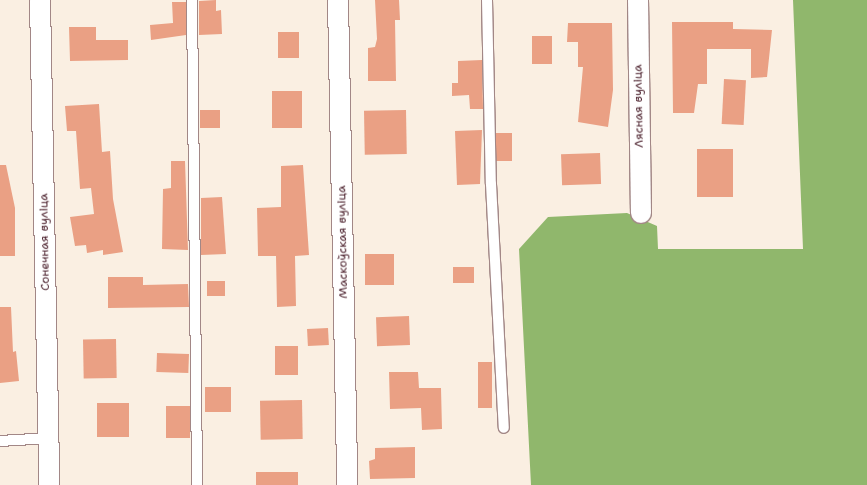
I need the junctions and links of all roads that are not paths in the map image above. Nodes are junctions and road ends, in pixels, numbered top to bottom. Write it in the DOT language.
graph roads {
  1 [pos="40,0"];
  2 [pos="192,0"];
  3 [pos="338,0"];
  4 [pos="487,0"];
  5 [pos="638,0"];
  6 [pos="641,213"];
  7 [pos="504,428"];
  8 [pos="50,438"];
  9 [pos="0,441"];
  10 [pos="49,485"];
  11 [pos="197,485"];
  12 [pos="347,485"];
  1 -- 8 [label="street, Сонечная вуліца"];
  2 -- 11 [label="lane"];
  3 -- 12 [label="street, Маскоўская вуліца"];
  4 -- 7 [label="lane"];
  5 -- 6 [label="street, Лясная вуліца"];
  8 -- 9 [label="lane"];
  8 -- 10 [label="street, Сонечная вуліца"];
}
